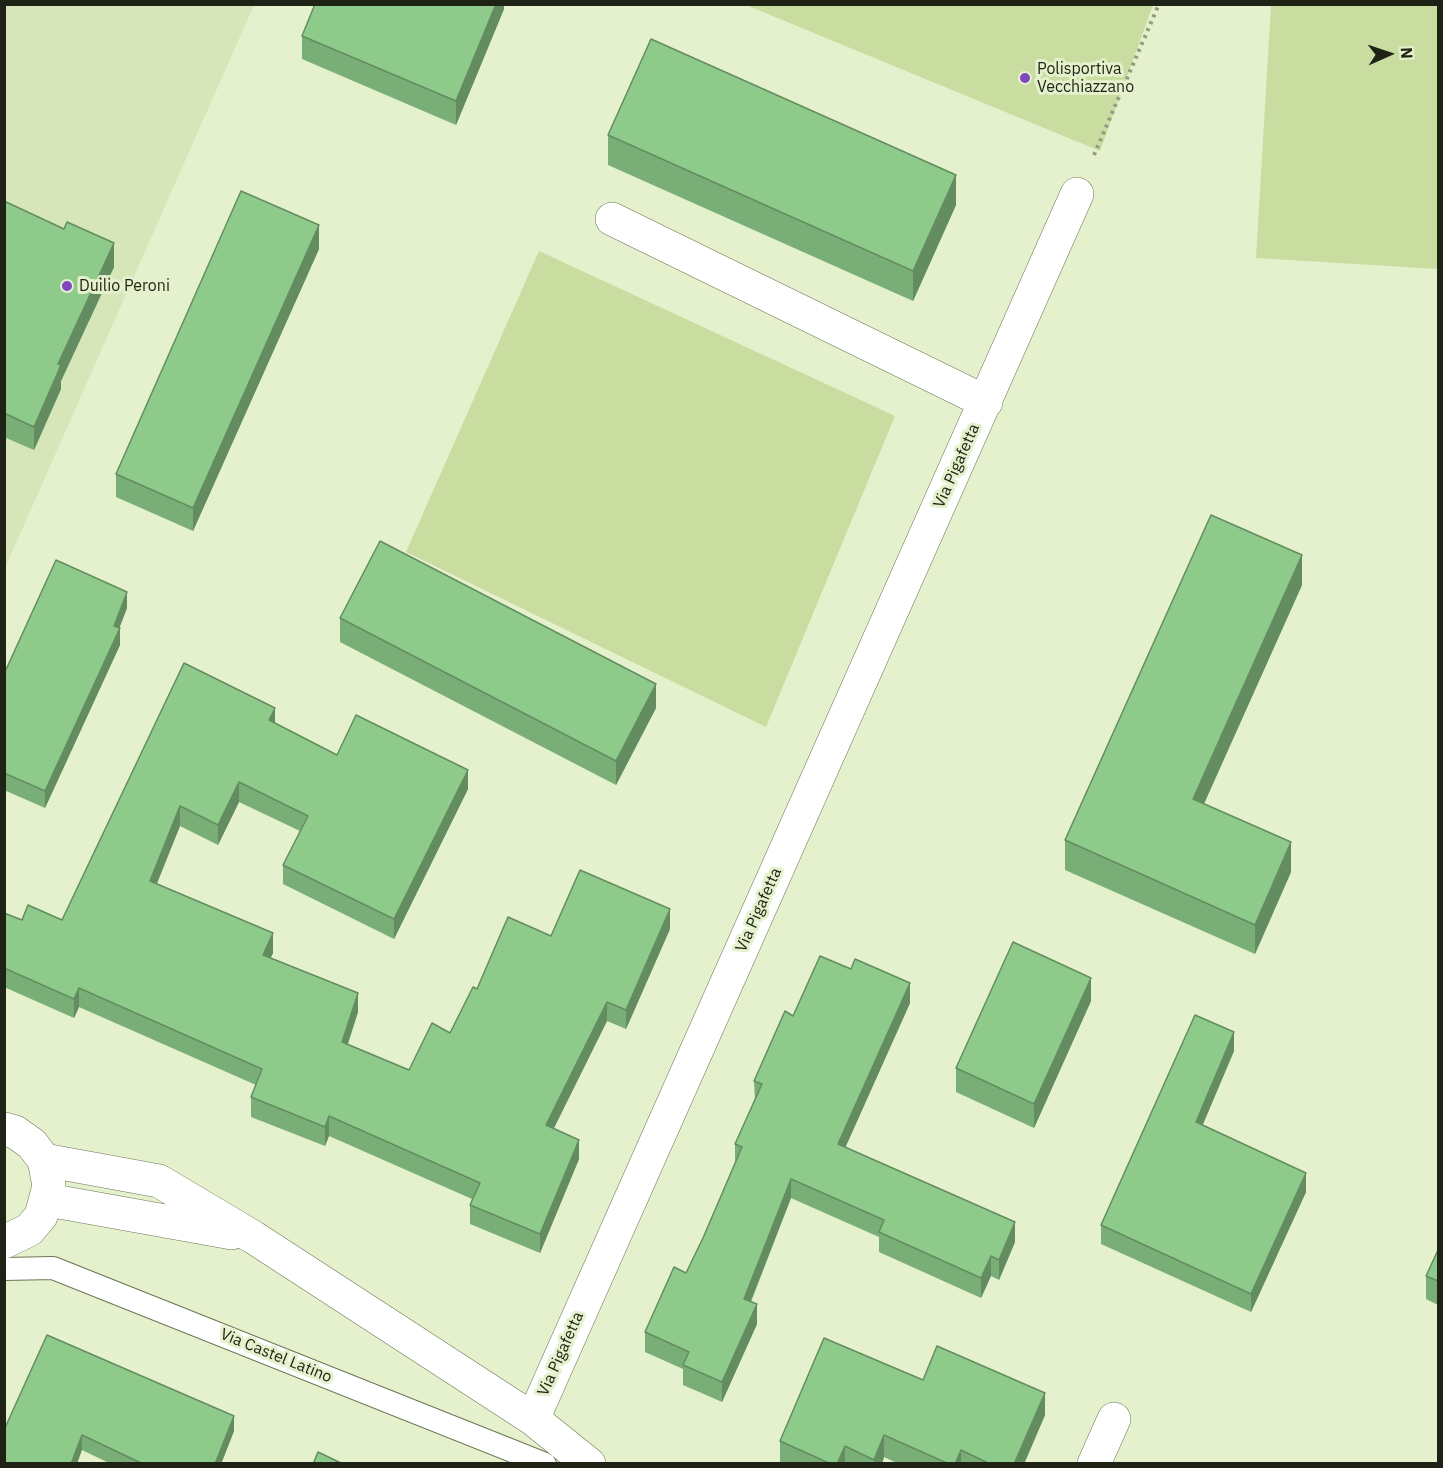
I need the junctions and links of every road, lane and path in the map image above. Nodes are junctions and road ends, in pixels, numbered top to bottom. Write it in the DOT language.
graph roads {
  1 [pos="1159,4"];
  2 [pos="1077,194"];
  3 [pos="612,219"];
  4 [pos="986,402"];
  5 [pos="4,1129"];
  6 [pos="44,1160"];
  7 [pos="48,1200"];
  8 [pos="253,1237"];
  9 [pos="4,1242"];
  10 [pos="4,1269"];
  11 [pos="533,1419"];
  12 [pos="1114,1419"];
  13 [pos="545,1464"];
  14 [pos="589,1464"];
  15 [pos="1094,1464"];
  1 -- 2 [label="path"];
  2 -- 4 [label="street, Via Pigafetta"];
  3 -- 4 [label="street"];
  4 -- 11 [label="street, Via Pigafetta"];
  5 -- 6 [label="street"];
  6 -- 7 [label="street"];
  6 -- 8 [label="street"];
  7 -- 8 [label="street"];
  7 -- 9 [label="street"];
  8 -- 11 [label="street"];
  10 -- 13 [label="lane, Via Castel Latino"];
  11 -- 14 [label="street"];
  12 -- 15 [label="street"];
}
